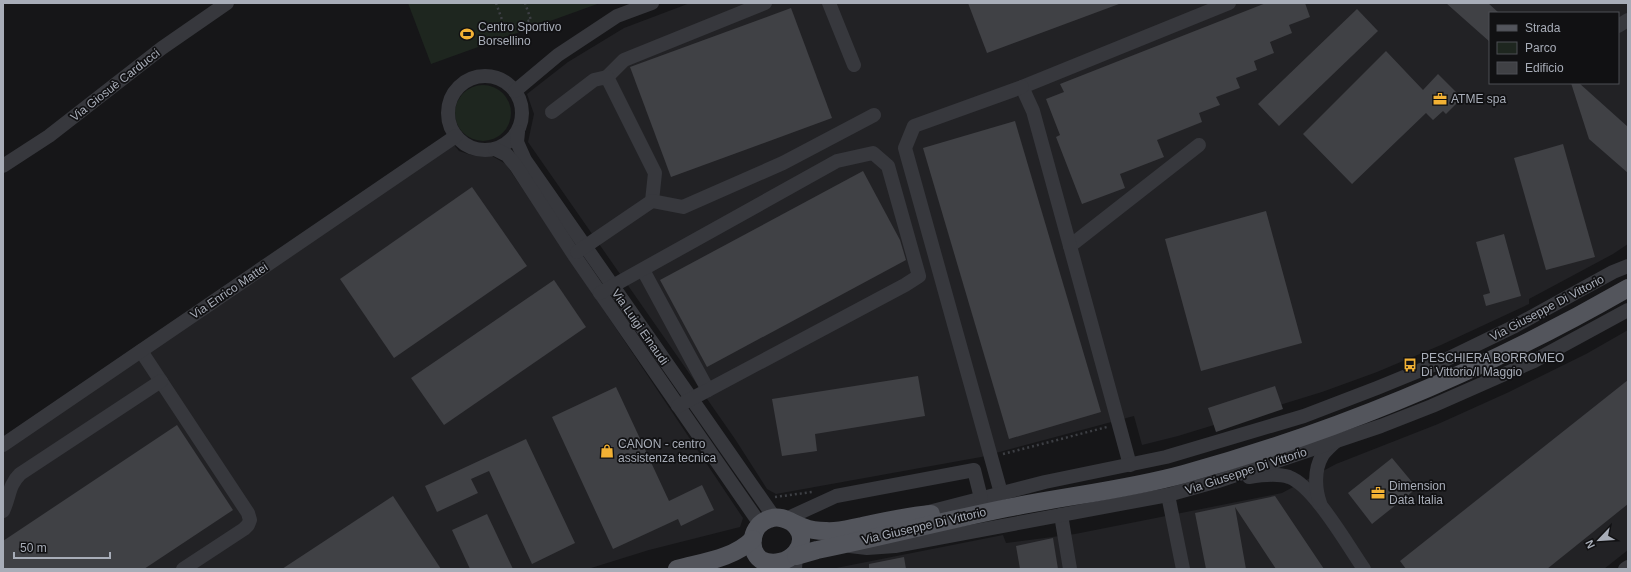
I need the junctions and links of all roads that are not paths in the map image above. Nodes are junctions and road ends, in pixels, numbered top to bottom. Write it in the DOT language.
graph roads {
  1 [pos="227,3"];
  2 [pos="652,3"];
  3 [pos="765,3"];
  4 [pos="829,3"];
  5 [pos="1229,3"];
  6 [pos="1628,20"];
  7 [pos="1619,25"];
  8 [pos="854,65"];
  9 [pos="607,77"];
  10 [pos="1022,87"];
  11 [pos="515,91"];
  12 [pos="552,112"];
  13 [pos="874,115"];
  14 [pos="518,132"];
  15 [pos="456,136"];
  16 [pos="1199,145"];
  17 [pos="495,149"];
  18 [pos="3,166"];
  19 [pos="652,201"];
  20 [pos="1070,246"];
  21 [pos="579,251"];
  22 [pos="1628,266"];
  23 [pos="643,270"];
  24 [pos="1628,281"];
  25 [pos="1628,288"];
  26 [pos="606,290"];
  27 [pos="1604,301"];
  28 [pos="1628,310"];
  29 [pos="141,351"];
  30 [pos="161,381"];
  31 [pos="708,390"];
  32 [pos="684,402"];
  33 [pos="1335,442"];
  34 [pos="3,445"];
  35 [pos="1130,465"];
  36 [pos="1218,481"];
  37 [pos="1168,495"];
  38 [pos="981,498"];
  39 [pos="1004,500"];
  40 [pos="1321,507"];
  41 [pos="3,511"];
  42 [pos="916,515"];
  43 [pos="1061,515"];
  44 [pos="772,524"];
  45 [pos="840,545"];
  46 [pos="796,562"];
  47 [pos="769,565"];
  48 [pos="1628,567"];
  49 [pos="183,569"];
  50 [pos="676,569"];
  51 [pos="714,569"];
  52 [pos="1070,569"];
  53 [pos="1183,569"];
  54 [pos="1364,569"];
  55 [pos="1625,569"];
  1 -- 18 [label="street, Via Giosuè Carducci"];
  2 -- 11 [label="street"];
  3 -- 9 [label="street"];
  4 -- 8 [label="street"];
  5 -- 10 [label="street"];
  6 -- 7 [label="street"];
  9 -- 12 [label="street"];
  9 -- 19 [label="street"];
  10 -- 20 [label="street"];
  10 -- 39 [label="street"];
  11 -- 14 [label="street"];
  11 -- 15 [label="street"];
  13 -- 19 [label="street"];
  14 -- 17 [label="street"];
  14 -- 21 [label="street, Via Luigi Einaudi"];
  15 -- 17 [label="street"];
  15 -- 29 [label="street, Via Enrico Mattei"];
  16 -- 20 [label="street"];
  17 -- 21 [label="street, Via Luigi Einaudi"];
  19 -- 21 [label="street"];
  20 -- 35 [label="street"];
  21 -- 26 [label="street, Via Luigi Einaudi"];
  22 -- 35 [label="street, Via Giuseppe Di Vittorio"];
  23 -- 26 [label="street"];
  23 -- 31 [label="street"];
  23 -- 31 [label="street"];
  24 -- 27 [label="main road, Via Giuseppe Di Vittorio"];
  25 -- 27 [label="main road, Via Giuseppe Di Vittorio"];
  26 -- 32 [label="street, Via Luigi Einaudi"];
  27 -- 39 [label="main road, Via Giuseppe Di Vittorio"];
  28 -- 33 [label="street, Via Giuseppe Di Vittorio"];
  29 -- 30 [label="street"];
  29 -- 34 [label="street, Via Enrico Mattei"];
  30 -- 41 [label="street"];
  30 -- 49 [label="street"];
  31 -- 32 [label="street"];
  32 -- 44 [label="street, Via Luigi Einaudi"];
  33 -- 36 [label="street, Via Giuseppe Di Vittorio"];
  33 -- 40 [label="street"];
  35 -- 39 [label="street, Via Giuseppe Di Vittorio"];
  36 -- 37 [label="street, Via Giuseppe Di Vittorio"];
  36 -- 40 [label="street"];
  37 -- 43 [label="street, Via Giuseppe Di Vittorio"];
  37 -- 53 [label="street"];
  38 -- 39 [label="street, Via Giuseppe Di Vittorio"];
  38 -- 42 [label="street, Via Giuseppe Di Vittorio"];
  38 -- 44 [label="street"];
  39 -- 42 [label="main road, Via Giuseppe Di Vittorio"];
  39 -- 45 [label="main road, Via Giuseppe Di Vittorio"];
  40 -- 54 [label="street"];
  42 -- 44 [label="main road, Via Giuseppe Di Vittorio"];
  43 -- 45 [label="street, Via Giuseppe Di Vittorio"];
  43 -- 52 [label="street"];
  44 -- 46 [label="main road"];
  44 -- 47 [label="main road"];
  44 -- 50 [label="main road"];
  45 -- 46 [label="main road, Via Giuseppe Di Vittorio"];
  46 -- 47 [label="main road, Via Giuseppe Di Vittorio"];
  47 -- 51 [label="main road, Via Giuseppe Di Vittorio"];
  48 -- 55 [label="street"];
}
